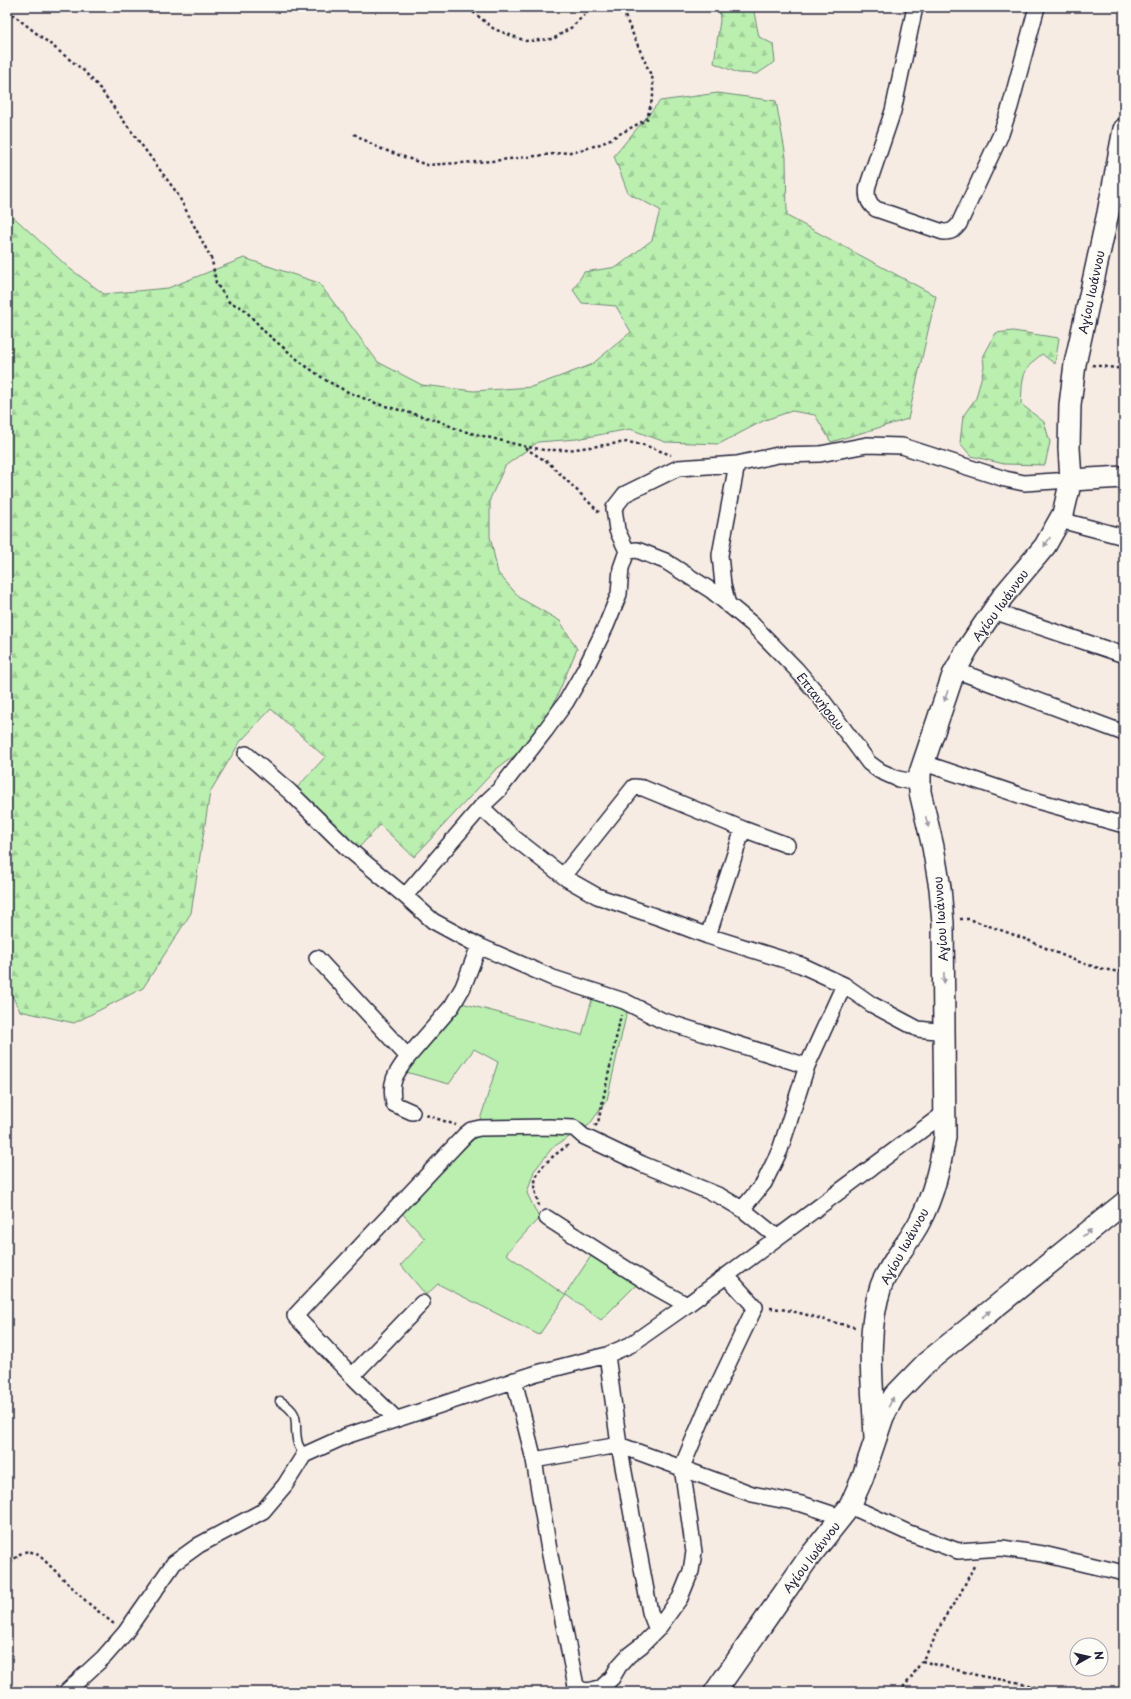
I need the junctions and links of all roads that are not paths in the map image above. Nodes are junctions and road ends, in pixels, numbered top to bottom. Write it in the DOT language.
graph roads {
  1 [pos="915,7"];
  2 [pos="1037,7"];
  3 [pos="1124,129"];
  4 [pos="738,464"];
  5 [pos="1124,477"];
  6 [pos="1071,480"];
  7 [pos="1060,520"];
  8 [pos="1124,537"];
  9 [pos="627,551"];
  10 [pos="728,605"];
  11 [pos="993,611"];
  12 [pos="1124,655"];
  13 [pos="955,670"];
  14 [pos="1124,733"];
  15 [pos="246,754"];
  16 [pos="922,773"];
  17 [pos="481,807"];
  18 [pos="1124,825"];
  19 [pos="743,829"];
  20 [pos="787,845"];
  21 [pos="563,876"];
  22 [pos="406,896"];
  23 [pos="708,936"];
  24 [pos="479,946"];
  25 [pos="317,958"];
  26 [pos="844,985"];
  27 [pos="945,1032"];
  28 [pos="408,1057"];
  29 [pos="807,1066"];
  30 [pos="412,1112"];
  31 [pos="946,1112"];
  32 [pos="1124,1204"];
  33 [pos="742,1209"];
  34 [pos="547,1218"];
  35 [pos="777,1238"];
  36 [pos="726,1275"];
  37 [pos="422,1303"];
  38 [pos="687,1305"];
  39 [pos="607,1355"];
  40 [pos="352,1376"];
  41 [pos="514,1380"];
  42 [pos="280,1401"];
  43 [pos="396,1419"];
  44 [pos="875,1438"];
  45 [pos="619,1445"];
  46 [pos="304,1455"];
  47 [pos="534,1460"];
  48 [pos="682,1467"];
  49 [pos="846,1511"];
  50 [pos="1124,1573"];
  51 [pos="657,1630"];
  52 [pos="66,1692"];
  53 [pos="715,1692"];
  1 -- 2 [label="street"];
  3 -- 6 [label="street, Αγίου Ιωάννου"];
  4 -- 6 [label="street"];
  4 -- 9 [label="street"];
  4 -- 10 [label="street"];
  5 -- 6 [label="street"];
  6 -- 7 [label="street, Αγίου Ιωάννου"];
  7 -- 8 [label="street"];
  7 -- 11 [label="street, Αγίου Ιωάννου, one-way"];
  9 -- 10 [label="street, Επτανήσοιυ"];
  9 -- 17 [label="street"];
  10 -- 16 [label="street, Επτανήσοιυ"];
  11 -- 12 [label="street"];
  11 -- 13 [label="street, Αγίου Ιωάννου"];
  13 -- 14 [label="street"];
  13 -- 16 [label="street, Αγίου Ιωάννου, one-way"];
  15 -- 22 [label="street"];
  16 -- 18 [label="street, Επτανήσοιυ"];
  16 -- 27 [label="street, Αγίου Ιωάννου, one-way"];
  17 -- 21 [label="street"];
  17 -- 22 [label="street"];
  19 -- 20 [label="street"];
  19 -- 21 [label="street"];
  19 -- 23 [label="street"];
  21 -- 23 [label="street"];
  22 -- 24 [label="street"];
  23 -- 26 [label="street"];
  24 -- 28 [label="street"];
  24 -- 29 [label="street"];
  25 -- 28 [label="street"];
  26 -- 27 [label="street"];
  26 -- 29 [label="street"];
  27 -- 31 [label="street, Αγίου Ιωάννου"];
  28 -- 30 [label="street"];
  29 -- 33 [label="street"];
  31 -- 35 [label="street"];
  31 -- 44 [label="street, Αγίου Ιωάννου"];
  44 -- 32 [label="street, one-way"];
  33 -- 35 [label="street"];
  33 -- 40 [label="street"];
  34 -- 38 [label="street"];
  35 -- 36 [label="street"];
  36 -- 38 [label="street"];
  36 -- 48 [label="street"];
  37 -- 40 [label="street"];
  38 -- 39 [label="street"];
  39 -- 41 [label="street"];
  39 -- 45 [label="street"];
  40 -- 43 [label="street"];
  41 -- 43 [label="street"];
  41 -- 47 [label="street"];
  42 -- 46 [label="lane"];
  43 -- 46 [label="street"];
  44 -- 49 [label="street, Αγίου Ιωάννου"];
  45 -- 47 [label="street"];
  45 -- 48 [label="street"];
  45 -- 51 [label="street"];
  46 -- 52 [label="street"];
  47 -- 51 [label="street"];
  48 -- 49 [label="street"];
  48 -- 51 [label="street"];
  49 -- 50 [label="street"];
  49 -- 53 [label="street, Αγίου Ιωάννου"];
}
